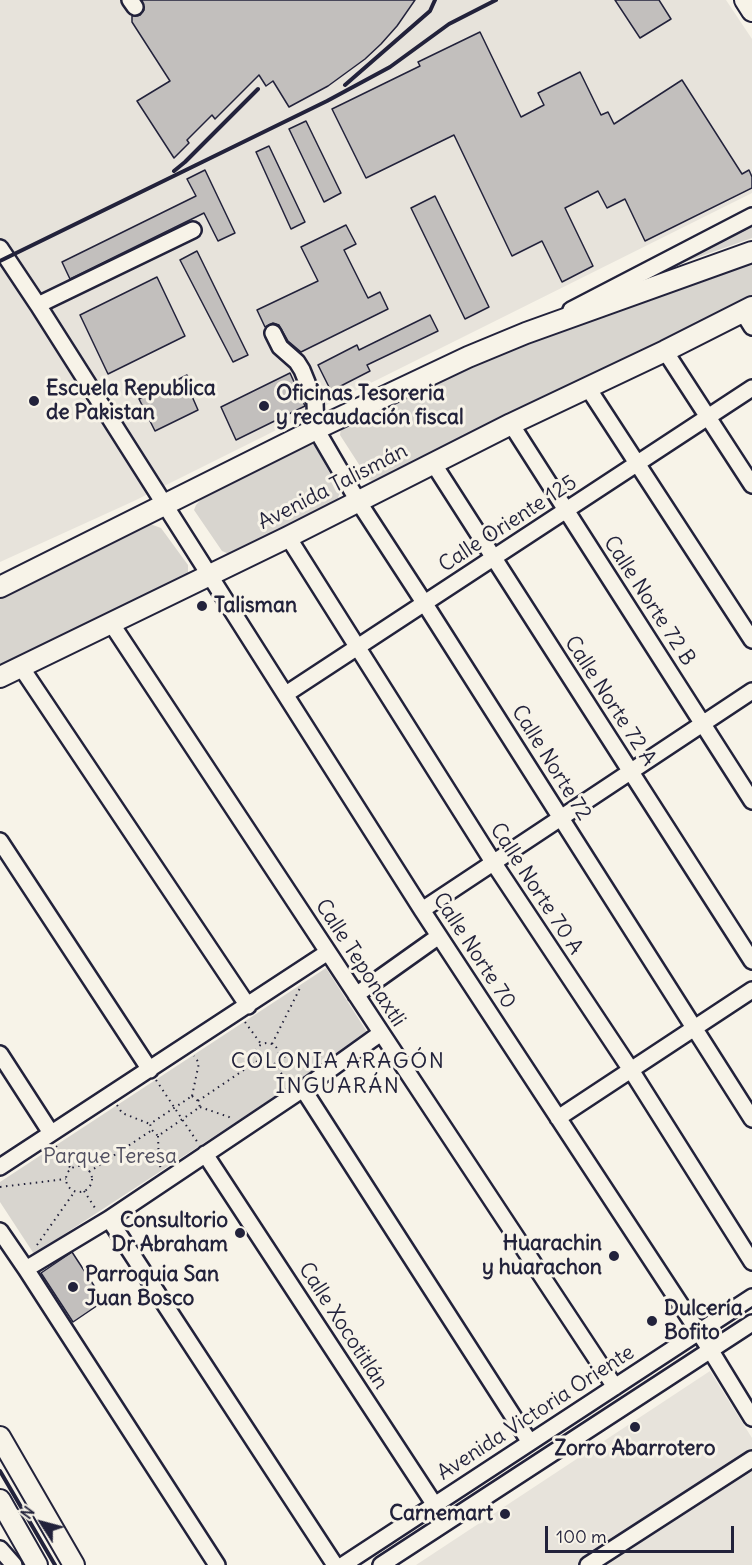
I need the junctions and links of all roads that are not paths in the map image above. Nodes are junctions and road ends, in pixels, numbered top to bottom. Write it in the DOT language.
graph roads {
  1 [pos="745,0"];
  2 [pos="752,11"];
  3 [pos="752,216"];
  4 [pos="193,230"];
  5 [pos="0,248"];
  6 [pos="752,252"];
  7 [pos="38,304"];
  8 [pos="749,315"];
  9 [pos="273,333"];
  10 [pos="526,333"];
  11 [pos="665,351"];
  12 [pos="588,388"];
  13 [pos="752,388"];
  14 [pos="707,417"];
  15 [pos="511,424"];
  16 [pos="316,429"];
  17 [pos="433,463"];
  18 [pos="637,464"];
  19 [pos="752,485"];
  20 [pos="358,501"];
  21 [pos="164,505"];
  22 [pos="566,511"];
  23 [pos="288,537"];
  24 [pos="493,558"];
  25 [pos="208,576"];
  26 [pos="0,586"];
  27 [pos="425,604"];
  28 [pos="111,623"];
  29 [pos="752,640"];
  30 [pos="358,649"];
  31 [pos="21,667"];
  32 [pos="0,677"];
  33 [pos="752,691"];
  34 [pos="286,694"];
  35 [pos="702,723"];
  36 [pos="630,771"];
  37 [pos="752,801"];
  38 [pos="561,817"];
  39 [pos="0,842"];
  40 [pos="493,862"];
  41 [pos="422,910"];
  42 [pos="439,936"];
  43 [pos="328,952"];
  44 [pos="752,961"];
  45 [pos="752,990"];
  46 [pos="356,995"];
  47 [pos="246,1012"];
  48 [pos="694,1028"];
  49 [pos="381,1033"];
  50 [pos="0,1054"];
  51 [pos="150,1070"];
  52 [pos="631,1070"];
  53 [pos="297,1089"];
  54 [pos="558,1118"];
  55 [pos="752,1119"];
  56 [pos="52,1138"];
  57 [pos="205,1154"];
  58 [pos="0,1167"];
  59 [pos="104,1216"];
  60 [pos="0,1231"];
  61 [pos="752,1262"];
  62 [pos="26,1269"];
  63 [pos="752,1297"];
  64 [pos="752,1323"];
  65 [pos="698,1331"];
  66 [pos="711,1351"];
  67 [pos="615,1387"];
  68 [pos="752,1418"];
  69 [pos="0,1437"];
  70 [pos="529,1441"];
  71 [pos="752,1459"];
  72 [pos="0,1500"];
  73 [pos="434,1504"];
  74 [pos="446,1522"];
  75 [pos="0,1549"];
  76 [pos="14,1565"];
  77 [pos="37,1565"];
  78 [pos="74,1565"];
  79 [pos="217,1565"];
  80 [pos="335,1565"];
  81 [pos="344,1565"];
  82 [pos="381,1565"];
  83 [pos="588,1565"];
  1 -- 2 [label="main road"];
  3 -- 10 [label="street"];
  4 -- 7 [label="street"];
  5 -- 7 [label="street, Calle Norte 70"];
  6 -- 10 [label="main road"];
  7 -- 21 [label="street, Calle Norte 70"];
  8 -- 11 [label="main road, Avenida Talismán"];
  9 -- 16 [label="street"];
  10 -- 16 [label="main road"];
  11 -- 12 [label="main road, Avenida Talismán"];
  11 -- 14 [label="street"];
  12 -- 15 [label="main road, Avenida Talismán"];
  12 -- 18 [label="street"];
  13 -- 14 [label="street, Calle Oriente 125"];
  14 -- 18 [label="street, Calle Oriente 125"];
  14 -- 19 [label="street"];
  15 -- 17 [label="main road, Avenida Talismán"];
  15 -- 22 [label="street, Calle Norte 72 B"];
  16 -- 20 [label="street, Calle Norte 72"];
  16 -- 21 [label="main road"];
  17 -- 20 [label="main road, Avenida Talismán"];
  17 -- 24 [label="street, Calle Norte 72 A"];
  18 -- 22 [label="street, Calle Oriente 125"];
  18 -- 29 [label="street"];
  20 -- 23 [label="main road, Avenida Talismán"];
  20 -- 27 [label="street, Calle Norte 72"];
  21 -- 25 [label="street, Calle Norte 70"];
  21 -- 26 [label="main road"];
  22 -- 24 [label="street, Calle Oriente 125"];
  22 -- 35 [label="street, Calle Norte 72 B"];
  23 -- 25 [label="main road, Avenida Talismán"];
  23 -- 30 [label="street, Calle Norte 70 A"];
  24 -- 27 [label="street, Calle Oriente 125"];
  24 -- 36 [label="street, Calle Norte 72 A"];
  25 -- 28 [label="main road, Avenida Talismán"];
  25 -- 34 [label="street, Calle Norte 70"];
  27 -- 30 [label="street, Calle Oriente 125"];
  27 -- 38 [label="street, Calle Norte 72"];
  28 -- 31 [label="main road, Avenida Talismán"];
  28 -- 43 [label="street, Calle Teponaxtli"];
  30 -- 34 [label="street, Calle Oriente 125"];
  30 -- 40 [label="street, Calle Norte 70 A"];
  31 -- 32 [label="main road, Avenida Talismán"];
  31 -- 47 [label="street"];
  33 -- 35 [label="street"];
  34 -- 41 [label="street, Calle Norte 70"];
  35 -- 36 [label="street"];
  35 -- 37 [label="street, Calle Norte 72 B"];
  36 -- 38 [label="street"];
  36 -- 44 [label="street, Calle Norte 72 A"];
  38 -- 40 [label="street"];
  38 -- 48 [label="street, Calle Norte 72"];
  39 -- 51 [label="street"];
  40 -- 41 [label="street"];
  40 -- 52 [label="street, Calle Norte 70 A"];
  41 -- 42 [label="street, Calle Norte 70"];
  42 -- 46 [label="street"];
  42 -- 54 [label="street, Calle Norte 70"];
  43 -- 46 [label="street, Calle Teponaxtli"];
  43 -- 47 [label="street"];
  45 -- 48 [label="street"];
  46 -- 49 [label="street, Calle Teponaxtli"];
  47 -- 51 [label="street"];
  48 -- 52 [label="street"];
  48 -- 55 [label="street, Calle Norte 72"];
  49 -- 53 [label="street"];
  49 -- 67 [label="street, Calle Teponaxtli"];
  50 -- 56 [label="street"];
  51 -- 56 [label="street"];
  52 -- 54 [label="street"];
  52 -- 61 [label="street, Calle Norte 70 A"];
  53 -- 57 [label="street"];
  53 -- 70 [label="street"];
  54 -- 65 [label="street, Calle Norte 70"];
  56 -- 58 [label="street"];
  57 -- 59 [label="street"];
  57 -- 73 [label="street, Calle Xocotitlán"];
  59 -- 62 [label="street"];
  59 -- 80 [label="street"];
  60 -- 62 [label="street"];
  62 -- 79 [label="street"];
  63 -- 65 [label="street, Avenida Victoria Oriente"];
  64 -- 66 [label="street, Avenida Victoria Oriente"];
  65 -- 66 [label="street, Calle Norte 70"];
  65 -- 67 [label="street, Avenida Victoria Oriente"];
  66 -- 68 [label="street, Calle Norte 70"];
  66 -- 74 [label="street, Avenida Victoria Oriente"];
  67 -- 70 [label="street, Avenida Victoria Oriente"];
  69 -- 78 [label="main road"];
  70 -- 73 [label="street, Avenida Victoria Oriente"];
  71 -- 83 [label="street"];
  72 -- 77 [label="main road"];
  73 -- 74 [label="street, Calle Xocotitlán"];
  73 -- 81 [label="street, Avenida Victoria Oriente"];
  74 -- 82 [label="street, Avenida Victoria Oriente"];
  75 -- 76 [label="street"];
}
